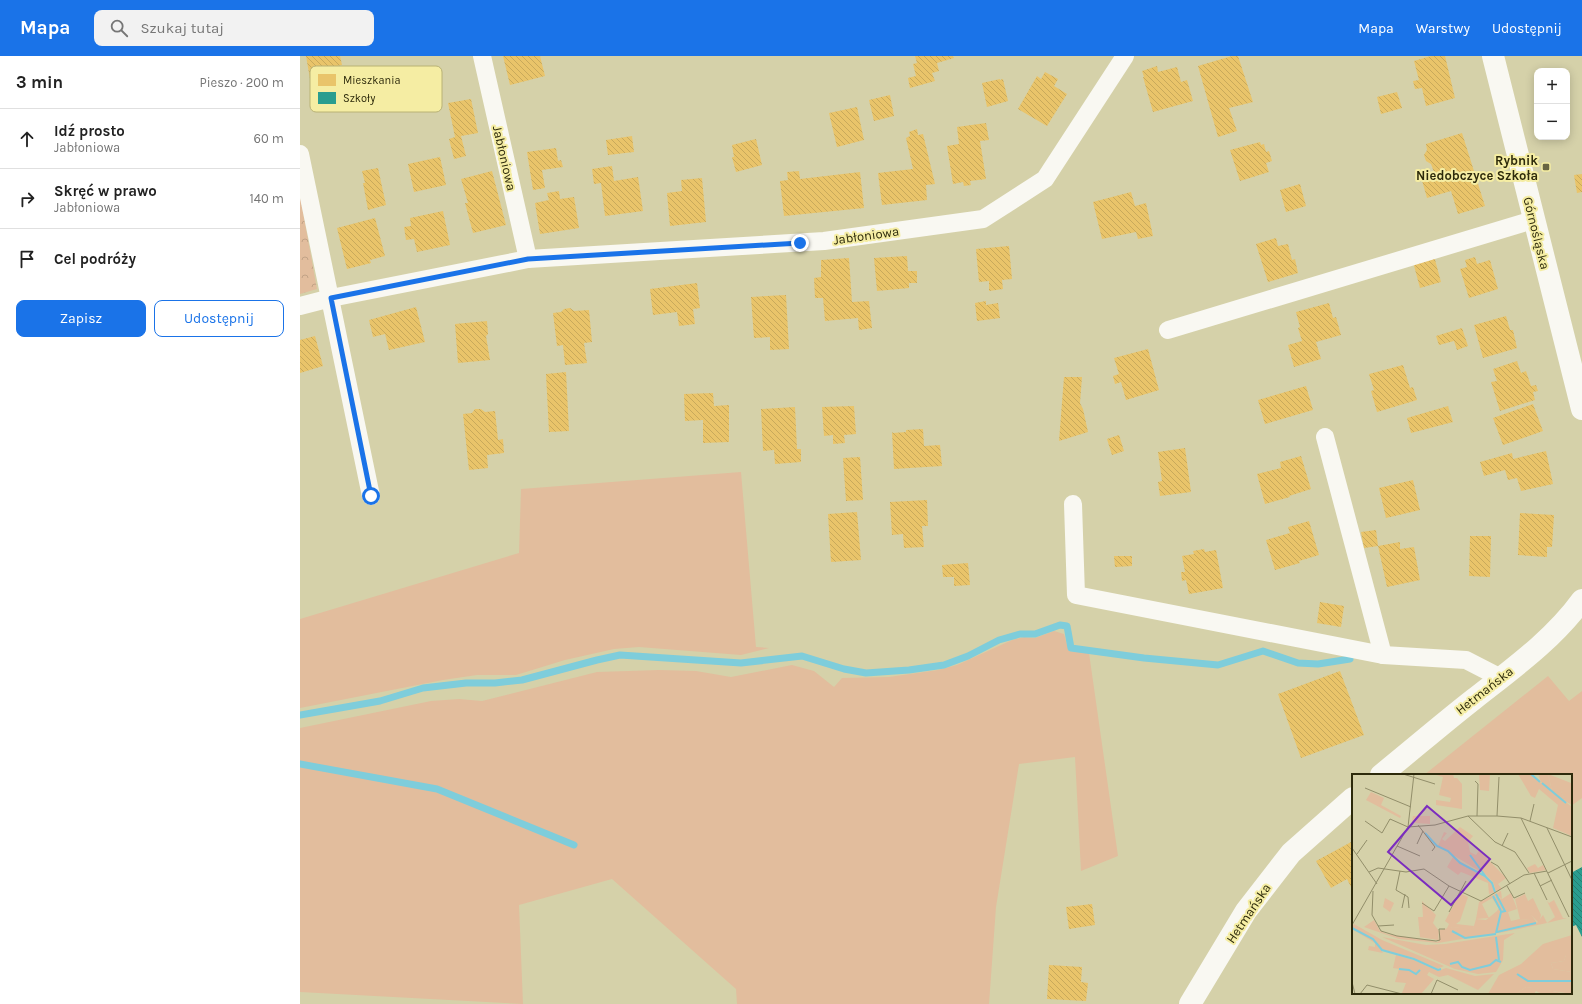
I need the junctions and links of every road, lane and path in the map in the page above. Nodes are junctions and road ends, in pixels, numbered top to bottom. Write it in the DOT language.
graph roads {
  1 [pos="482,56"];
  2 [pos="1125,56"];
  3 [pos="1493,56"];
  4 [pos="300,154"];
  5 [pos="1533,220"];
  6 [pos="528,259"];
  7 [pos="331,298"];
  8 [pos="300,306"];
  9 [pos="1168,330"];
  10 [pos="1582,409"];
  11 [pos="1325,437"];
  12 [pos="371,496"];
  13 [pos="1072,504"];
  14 [pos="1582,600"];
  15 [pos="1383,655"];
  16 [pos="1501,678"];
  17 [pos="1382,774"];
  18 [pos="1352,799"];
  19 [pos="1190,1004"];
  1 -- 6 [label="street, Jabłoniowa"];
  2 -- 6 [label="street, Jabłoniowa"];
  3 -- 5 [label="street, Górnośląska"];
  4 -- 7 [label="street"];
  5 -- 9 [label="street"];
  5 -- 10 [label="street, Górnośląska"];
  6 -- 7 [label="street, Jabłoniowa"];
  7 -- 8 [label="street, Jabłoniowa"];
  7 -- 12 [label="street"];
  11 -- 15 [label="street"];
  13 -- 15 [label="street"];
  14 -- 16 [label="street, Hetmańska"];
  15 -- 16 [label="street"];
  16 -- 17 [label="street, Hetmańska"];
  18 -- 19 [label="street, Hetmańska"];
}
